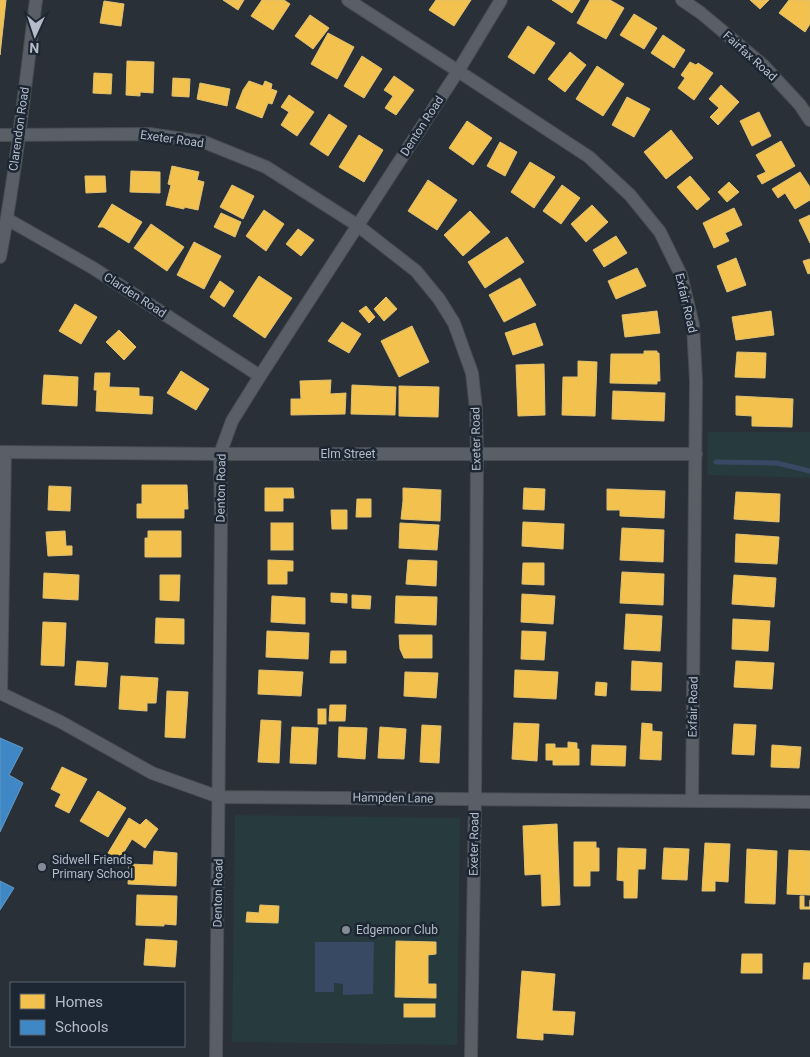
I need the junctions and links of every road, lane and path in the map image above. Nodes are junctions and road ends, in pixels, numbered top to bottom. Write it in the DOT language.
graph roads {
  1 [pos="36,0"];
  2 [pos="348,0"];
  3 [pos="501,0"];
  4 [pos="682,0"];
  5 [pos="458,70"];
  6 [pos="810,120"];
  7 [pos="0,135"];
  8 [pos="19,135"];
  9 [pos="7,219"];
  10 [pos="357,226"];
  11 [pos="0,257"];
  12 [pos="260,376"];
  13 [pos="3,452"];
  14 [pos="220,454"];
  15 [pos="477,454"];
  16 [pos="696,454"];
  17 [pos="0,693"];
  18 [pos="219,797"];
  19 [pos="475,799"];
  20 [pos="692,800"];
  21 [pos="810,802"];
  22 [pos="216,1057"];
  23 [pos="471,1057"];
  1 -- 8 [label="street, Clarendon Road"];
  2 -- 5 [label="street, Exfair Road"];
  3 -- 5 [label="street, Denton Road"];
  4 -- 6 [label="street, Fairfax Road"];
  5 -- 10 [label="street, Denton Road"];
  5 -- 16 [label="street, Exfair Road"];
  7 -- 8 [label="street, Exeter Road"];
  8 -- 9 [label="street, Clarendon Road"];
  8 -- 10 [label="street, Exeter Road"];
  9 -- 11 [label="street, Clarendon Road"];
  9 -- 12 [label="street, Clarden Road"];
  10 -- 12 [label="street, Denton Road"];
  10 -- 15 [label="street, Exeter Road"];
  12 -- 14 [label="street, Denton Road"];
  13 -- 14 [label="street, Elm Street"];
  13 -- 17 [label="street"];
  14 -- 15 [label="street, Elm Street"];
  14 -- 18 [label="street, Denton Road"];
  15 -- 16 [label="street, Elm Street"];
  15 -- 19 [label="street, Exeter Road"];
  16 -- 20 [label="street, Exfair Road"];
  17 -- 18 [label="street, Hampden Lane"];
  18 -- 19 [label="street, Hampden Lane"];
  18 -- 22 [label="street, Denton Road"];
  19 -- 20 [label="street, Hampden Lane"];
  19 -- 23 [label="street, Exeter Road"];
  20 -- 21 [label="street, Hampden Lane"];
}
